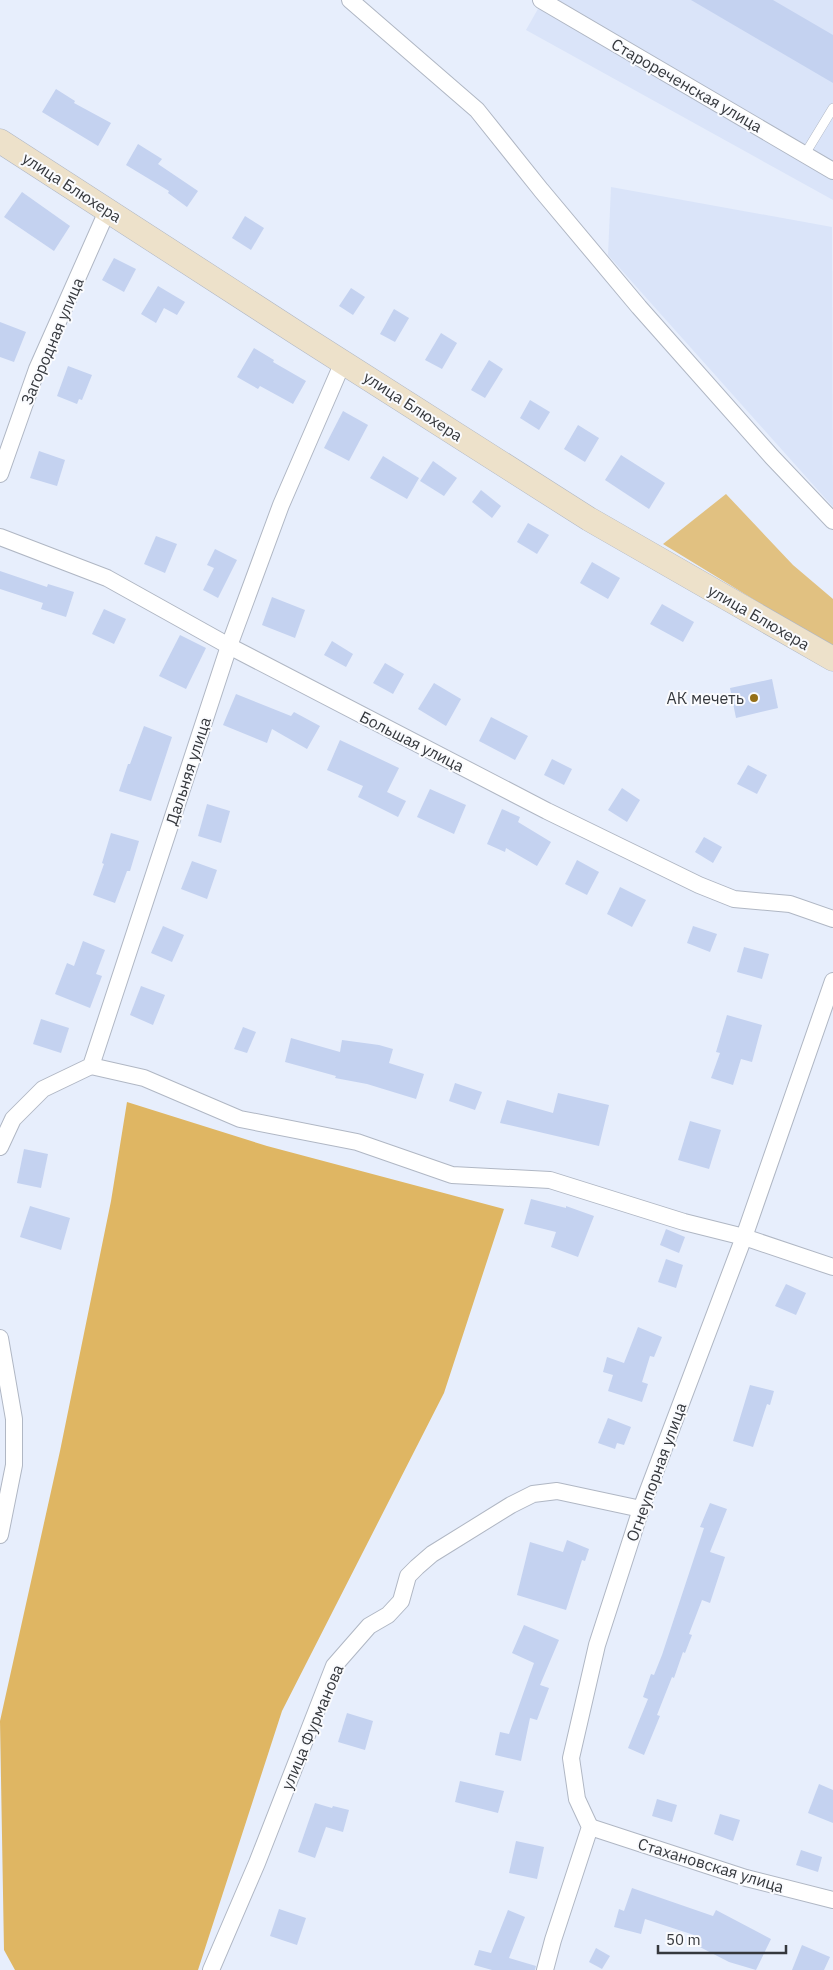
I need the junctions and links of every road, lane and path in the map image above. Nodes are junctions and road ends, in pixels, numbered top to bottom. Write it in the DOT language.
graph roads {
  1 [pos="350,0"];
  2 [pos="542,0"];
  3 [pos="833,108"];
  4 [pos="0,141"];
  5 [pos="805,154"];
  6 [pos="833,171"];
  7 [pos="108,209"];
  8 [pos="343,362"];
  9 [pos="0,474"];
  10 [pos="833,521"];
  11 [pos="0,537"];
  12 [pos="230,646"];
  13 [pos="833,660"];
  14 [pos="833,919"];
  15 [pos="833,981"];
  16 [pos="91,1066"];
  17 [pos="0,1147"];
  18 [pos="744,1237"];
  19 [pos="833,1267"];
  20 [pos="1,1346"];
  21 [pos="641,1509"];
  22 [pos="0,1535"];
  23 [pos="590,1827"];
  24 [pos="833,1900"];
  25 [pos="211,1970"];
  26 [pos="545,1970"];
  1 -- 10 [label="street"];
  2 -- 5 [label="street, Старореченская улица"];
  3 -- 5 [label="lane"];
  4 -- 7 [label="main road, улица Блюхера"];
  5 -- 6 [label="street, Старореченская улица"];
  7 -- 8 [label="main road, улица Блюхера"];
  7 -- 9 [label="street, Загородная улица"];
  8 -- 12 [label="street, Дальняя улица"];
  8 -- 13 [label="main road, улица Блюхера"];
  11 -- 12 [label="street, Большая улица"];
  12 -- 14 [label="street, Большая улица"];
  12 -- 16 [label="street, Дальняя улица"];
  15 -- 18 [label="street, Огнеупорная улица"];
  16 -- 17 [label="street"];
  16 -- 18 [label="street"];
  18 -- 19 [label="street"];
  18 -- 21 [label="street, Огнеупорная улица"];
  20 -- 22 [label="street"];
  21 -- 23 [label="street, Огнеупорная улица"];
  21 -- 25 [label="street, улица Фурманова"];
  23 -- 24 [label="street, Стахановская улица"];
  23 -- 26 [label="street"];
}
